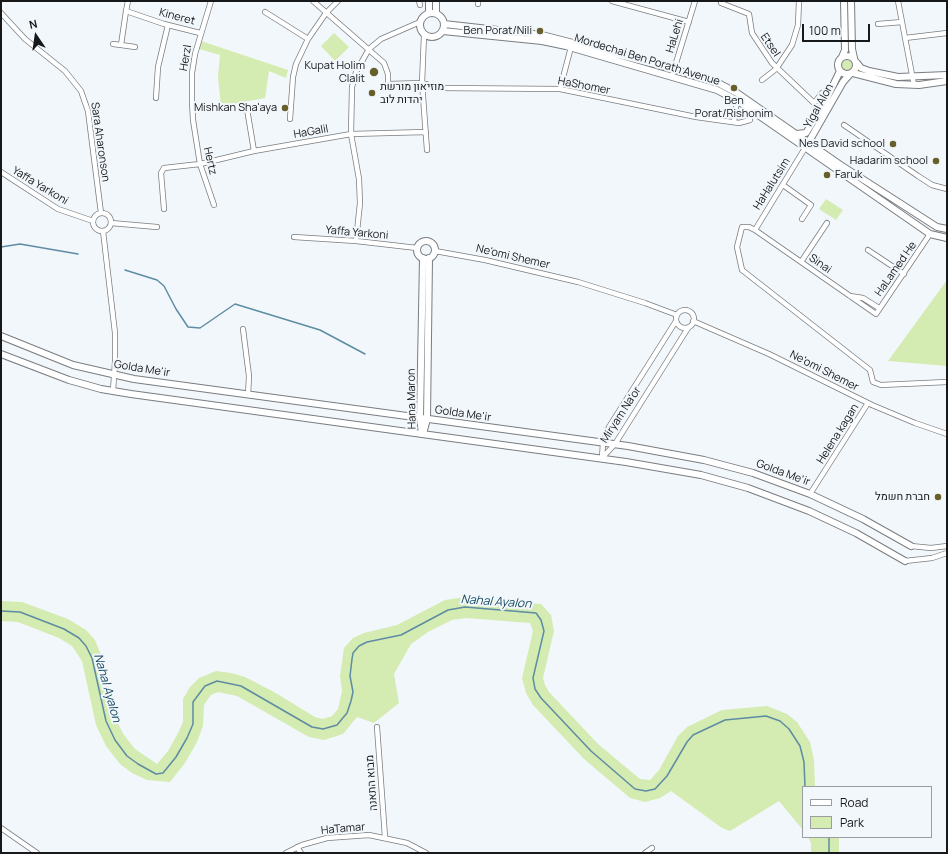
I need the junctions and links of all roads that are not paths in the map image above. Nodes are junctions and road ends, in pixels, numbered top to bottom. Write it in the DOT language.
graph roads {
  1 [pos="128,1"];
  2 [pos="211,1"];
  3 [pos="314,1"];
  4 [pos="338,1"];
  5 [pos="429,1"];
  6 [pos="436,1"];
  7 [pos="612,1"];
  8 [pos="695,1"];
  9 [pos="722,1"];
  10 [pos="799,1"];
  11 [pos="844,1"];
  12 [pos="851,1"];
  13 [pos="898,1"];
  14 [pos="126,12"];
  15 [pos="264,12"];
  16 [pos="1,13"];
  17 [pos="326,13"];
  18 [pos="432,13"];
  19 [pos="420,22"];
  20 [pos="689,22"];
  21 [pos="902,22"];
  22 [pos="444,24"];
  23 [pos="878,24"];
  24 [pos="168,25"];
  25 [pos="443,31"];
  26 [pos="200,33"];
  27 [pos="947,33"];
  28 [pos="424,35"];
  29 [pos="905,38"];
  30 [pos="308,39"];
  31 [pos="112,44"];
  32 [pos="121,45"];
  33 [pos="571,47"];
  34 [pos="135,48"];
  35 [pos="369,49"];
  36 [pos="842,57"];
  37 [pos="855,60"];
  38 [pos="674,69"];
  39 [pos="776,69"];
  40 [pos="840,71"];
  41 [pos="852,73"];
  42 [pos="947,75"];
  43 [pos="672,76"];
  44 [pos="913,77"];
  45 [pos="762,80"];
  46 [pos="947,81"];
  47 [pos="422,83"];
  48 [pos="914,85"];
  49 [pos="560,90"];
  50 [pos="822,93"];
  51 [pos="156,98"];
  52 [pos="737,100"];
  53 [pos="815,102"];
  54 [pos="824,104"];
  55 [pos="831,104"];
  56 [pos="247,109"];
  57 [pos="290,119"];
  58 [pos="193,120"];
  59 [pos="750,120"];
  60 [pos="734,122"];
  61 [pos="844,125"];
  62 [pos="426,132"];
  63 [pos="351,134"];
  64 [pos="796,134"];
  65 [pos="807,146"];
  66 [pos="427,150"];
  67 [pos="254,151"];
  68 [pos="200,164"];
  69 [pos="1,172"];
  70 [pos="782,185"];
  71 [pos="947,189"];
  72 [pos="214,206"];
  73 [pos="164,209"];
  74 [pos="101,213"];
  75 [pos="802,219"];
  76 [pos="93,221"];
  77 [pos="111,223"];
  78 [pos="827,223"];
  79 [pos="157,227"];
  80 [pos="947,229"];
  81 [pos="755,230"];
  82 [pos="103,231"];
  83 [pos="930,234"];
  84 [pos="294,237"];
  85 [pos="947,238"];
  86 [pos="356,241"];
  87 [pos="417,248"];
  88 [pos="868,250"];
  89 [pos="435,251"];
  90 [pos="426,258"];
  91 [pos="801,262"];
  92 [pos="904,274"];
  93 [pos="850,296"];
  94 [pos="879,308"];
  95 [pos="876,314"];
  96 [pos="677,315"];
  97 [pos="694,321"];
  98 [pos="676,322"];
  99 [pos="688,328"];
  100 [pos="243,330"];
  101 [pos="1,336"];
  102 [pos="1,354"];
  103 [pos="115,375"];
  104 [pos="947,382"];
  105 [pos="113,391"];
  106 [pos="248,395"];
  107 [pos="868,404"];
  108 [pos="420,418"];
  109 [pos="427,419"];
  110 [pos="422,434"];
  111 [pos="947,434"];
  112 [pos="603,443"];
  113 [pos="615,444"];
  114 [pos="602,458"];
  115 [pos="810,494"];
  116 [pos="911,546"];
  117 [pos="947,546"];
  118 [pos="947,553"];
  119 [pos="905,561"];
  120 [pos="376,727"];
  121 [pos="1,828"];
  122 [pos="385,837"];
  123 [pos="297,847"];
  124 [pos="652,848"];
  125 [pos="37,853"];
  126 [pos="286,853"];
  127 [pos="301,853"];
  128 [pos="426,853"];
  129 [pos="645,853"];
  1 -- 14 [label="street"];
  2 -- 26 [label="street, Herzl"];
  3 -- 17 [label="street"];
  4 -- 17 [label="street"];
  5 -- 18 [label="street"];
  6 -- 18 [label="street"];
  7 -- 20 [label="street"];
  8 -- 20 [label="street, HaLehi"];
  9 -- 39 [label="street, Etsel"];
  10 -- 39 [label="street"];
  11 -- 36 [label="street"];
  12 -- 37 [label="street"];
  13 -- 21 [label="street"];
  14 -- 24 [label="street, Kineret"];
  14 -- 32 [label="street"];
  15 -- 30 [label="street"];
  16 -- 74 [label="street, Sara Aharonson"];
  17 -- 30 [label="street"];
  17 -- 35 [label="street"];
  18 -- 19 [label="street"];
  18 -- 22 [label="street"];
  19 -- 28 [label="street"];
  19 -- 35 [label="street"];
  20 -- 38 [label="street, HaLehi"];
  21 -- 23 [label="street"];
  21 -- 29 [label="street"];
  22 -- 25 [label="street"];
  22 -- 38 [label="street, Mordechai Ben Porath Avenue"];
  24 -- 26 [label="street, Kineret"];
  24 -- 51 [label="street"];
  25 -- 28 [label="street"];
  25 -- 33 [label="street, Mordechai Ben Porath Avenue"];
  26 -- 58 [label="street, Herzl"];
  27 -- 29 [label="street"];
  28 -- 47 [label="street"];
  29 -- 44 [label="street"];
  30 -- 57 [label="street"];
  31 -- 32 [label="street"];
  32 -- 34 [label="street"];
  33 -- 43 [label="street, Mordechai Ben Porath Avenue"];
  33 -- 49 [label="street"];
  35 -- 47 [label="street"];
  35 -- 63 [label="street"];
  36 -- 37 [label="street"];
  36 -- 40 [label="street"];
  37 -- 41 [label="street"];
  37 -- 44 [label="street"];
  38 -- 43 [label="street, HaLehi"];
  38 -- 64 [label="street, Mordechai Ben Porath Avenue"];
  39 -- 45 [label="street"];
  39 -- 53 [label="street"];
  40 -- 41 [label="street"];
  40 -- 54 [label="street, Yigal Alon"];
  41 -- 48 [label="street"];
  41 -- 55 [label="street, Yigal Alon"];
  42 -- 44 [label="street"];
  43 -- 52 [label="street, Mordechai Ben Porath Avenue"];
  44 -- 48 [label="street"];
  46 -- 48 [label="street"];
  47 -- 49 [label="street, HaShomer"];
  47 -- 62 [label="street"];
  49 -- 60 [label="street, HaShomer"];
  50 -- 53 [label="street"];
  52 -- 60 [label="street"];
  52 -- 65 [label="street, Mordechai Ben Porath Avenue"];
  53 -- 54 [label="street"];
  54 -- 55 [label="street"];
  54 -- 64 [label="street, Yigal Alon"];
  55 -- 65 [label="street, Yigal Alon"];
  56 -- 67 [label="street"];
  58 -- 68 [label="street, Hertz"];
  59 -- 60 [label="street, HaShomer"];
  61 -- 71 [label="street"];
  62 -- 63 [label="street, HaGalil"];
  62 -- 66 [label="street"];
  63 -- 67 [label="street, HaGalil"];
  63 -- 86 [label="street"];
  64 -- 65 [label="street, Mordechai Ben Porath Avenue"];
  65 -- 70 [label="street, HaHalutsim"];
  65 -- 80 [label="street, Mordechai Ben Porath Avenue"];
  65 -- 83 [label="street, Mordechai Ben Porath Avenue"];
  67 -- 68 [label="street, HaGalil"];
  68 -- 72 [label="street, Hertz"];
  68 -- 73 [label="street, HaGalil"];
  69 -- 76 [label="street, Yaffa Yarkoni"];
  70 -- 75 [label="street"];
  70 -- 81 [label="street, HaHalutsim"];
  74 -- 76 [label="street"];
  74 -- 77 [label="street"];
  76 -- 82 [label="street"];
  77 -- 79 [label="street"];
  77 -- 82 [label="street"];
  78 -- 91 [label="street"];
  81 -- 91 [label="street, Sinai"];
  81 -- 104 [label="street"];
  82 -- 103 [label="street"];
  83 -- 85 [label="street, Mordechai Ben Porath Avenue"];
  83 -- 92 [label="street, HaLamed He"];
  84 -- 86 [label="street, Yaffa Yarkoni"];
  86 -- 87 [label="street, Yaffa Yarkoni"];
  87 -- 89 [label="street"];
  87 -- 90 [label="street"];
  88 -- 92 [label="street"];
  89 -- 90 [label="street"];
  89 -- 96 [label="street, Ne'omi Shemer"];
  90 -- 108 [label="street, Hana Maron"];
  90 -- 109 [label="street, Hana Maron"];
  91 -- 93 [label="street, Sinai"];
  92 -- 94 [label="street, HaLamed He"];
  93 -- 94 [label="street"];
  93 -- 95 [label="street, Sinai"];
  94 -- 95 [label="street, HaLamed He"];
  96 -- 97 [label="street"];
  96 -- 98 [label="street"];
  97 -- 99 [label="street"];
  97 -- 107 [label="street, Ne'omi Shemer"];
  98 -- 99 [label="street"];
  98 -- 112 [label="street, Miryam Na'or"];
  99 -- 113 [label="street, Miryam Na'or"];
  100 -- 106 [label="street"];
  101 -- 103 [label="street, Golda Me'ir"];
  102 -- 105 [label="street"];
  103 -- 105 [label="street"];
  103 -- 106 [label="street, Golda Me'ir"];
  105 -- 110 [label="street"];
  106 -- 108 [label="street, Golda Me'ir"];
  107 -- 111 [label="street, Ne'omi Shemer"];
  107 -- 115 [label="street, Helena kagan"];
  108 -- 109 [label="street, Golda Me'ir"];
  108 -- 110 [label="street, Hana Maron"];
  109 -- 110 [label="street, Hana Maron"];
  109 -- 112 [label="street, Golda Me'ir"];
  110 -- 114 [label="street"];
  112 -- 113 [label="street, Golda Me'ir"];
  112 -- 114 [label="street, Miryam Na'or"];
  113 -- 114 [label="street, Miryam Na'or"];
  113 -- 115 [label="street, Golda Me'ir"];
  114 -- 119 [label="street"];
  115 -- 116 [label="street, Golda Me'ir"];
  116 -- 117 [label="street"];
  118 -- 119 [label="street"];
  120 -- 122 [label="street, מבוא התאנה"];
  121 -- 125 [label="street"];
  122 -- 123 [label="street, HaTamar"];
  122 -- 128 [label="street, HaTamar"];
  123 -- 126 [label="street, HaTamar"];
  123 -- 127 [label="street"];
  124 -- 129 [label="street"];
}
